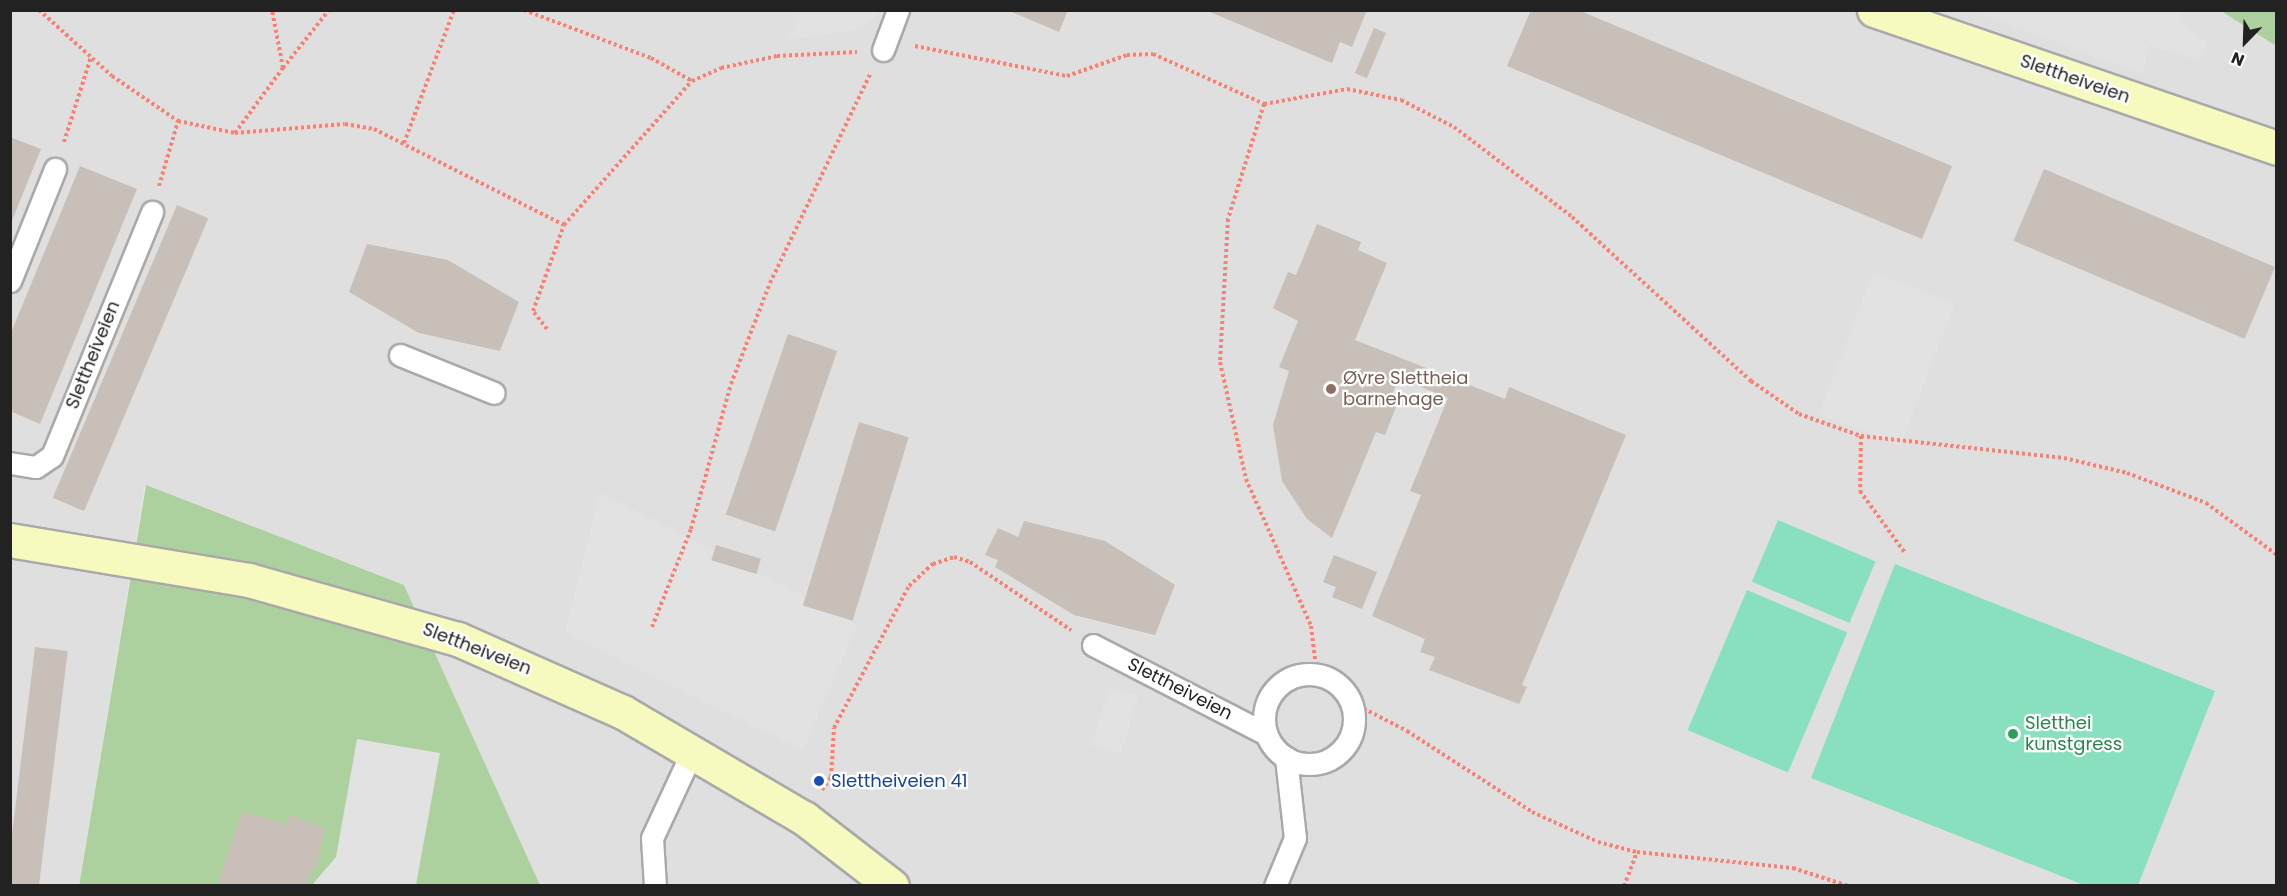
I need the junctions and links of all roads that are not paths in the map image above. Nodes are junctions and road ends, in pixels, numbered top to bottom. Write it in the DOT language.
graph roads {
  1 [pos="898,10"];
  2 [pos="1874,10"];
  3 [pos="883,50"];
  4 [pos="2277,148"];
  5 [pos="55,169"];
  6 [pos="152,212"];
  7 [pos="10,281"];
  8 [pos="400,355"];
  9 [pos="494,393"];
  10 [pos="10,463"];
  11 [pos="10,540"];
  12 [pos="1093,645"];
  13 [pos="1266,734"];
  14 [pos="692,752"];
  15 [pos="1286,758"];
  16 [pos="655,885"];
  17 [pos="892,885"];
  18 [pos="1275,885"];
  1 -- 3 [label="lane"];
  2 -- 4 [label="street, Slettheiveien"];
  5 -- 7 [label="lane"];
  6 -- 10 [label="lane, Slettheiveien"];
  8 -- 9 [label="lane"];
  11 -- 14 [label="street, Slettheiveien"];
  12 -- 13 [label="lane, Slettheiveien"];
  13 -- 15 [label="lane"];
  13 -- 15 [label="lane"];
  14 -- 16 [label="lane"];
  14 -- 17 [label="street, Slettheiveien"];
  15 -- 18 [label="lane"];
}
